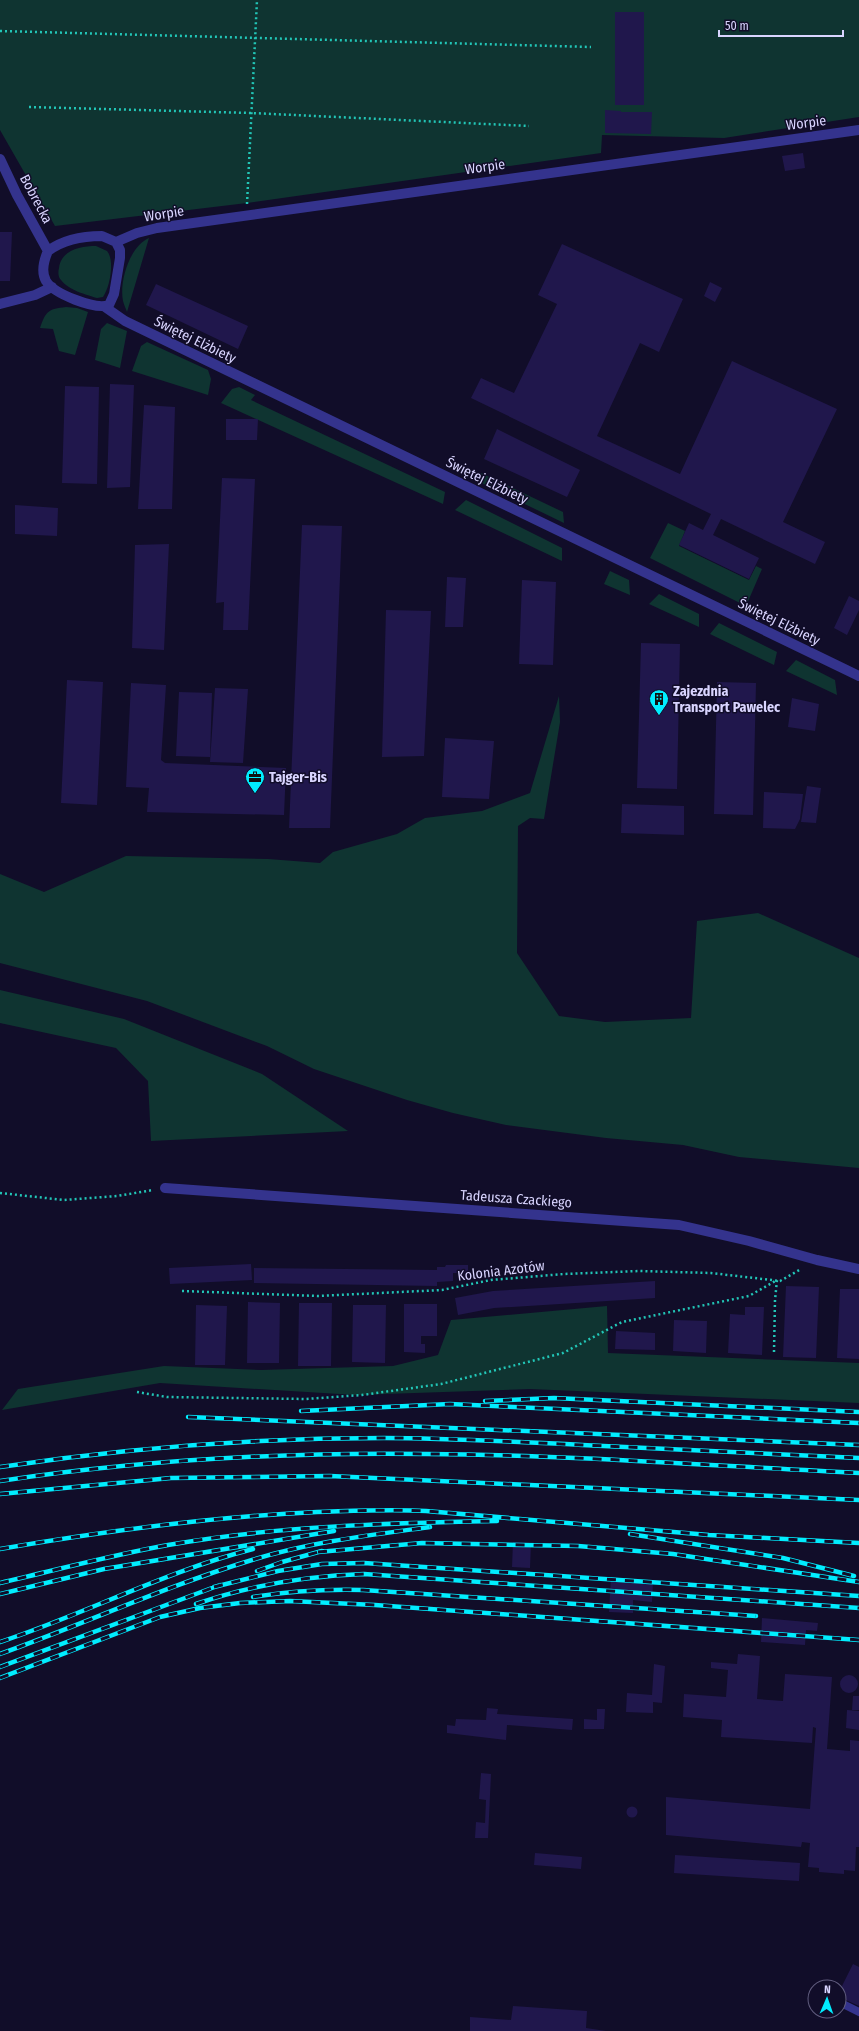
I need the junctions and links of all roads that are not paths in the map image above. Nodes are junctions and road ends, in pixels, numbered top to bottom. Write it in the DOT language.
graph roads {
  1 [pos="859,130"];
  2 [pos="0,159"];
  3 [pos="116,242"];
  4 [pos="48,251"];
  5 [pos="52,287"];
  6 [pos="0,304"];
  7 [pos="105,307"];
  8 [pos="859,676"];
  9 [pos="165,1188"];
  10 [pos="859,1269"];
  11 [pos="847,2006"];
  12 [pos="859,2012"];
  1 -- 3 [label="street, Worpie"];
  2 -- 4 [label="street, Bobrecka"];
  3 -- 4 [label="street"];
  3 -- 7 [label="street"];
  4 -- 5 [label="street"];
  5 -- 6 [label="street"];
  5 -- 7 [label="street"];
  7 -- 8 [label="street, Świętej Elżbiety"];
  9 -- 10 [label="street, Tadeusza Czackiego"];
  11 -- 12 [label="lane"];
}
